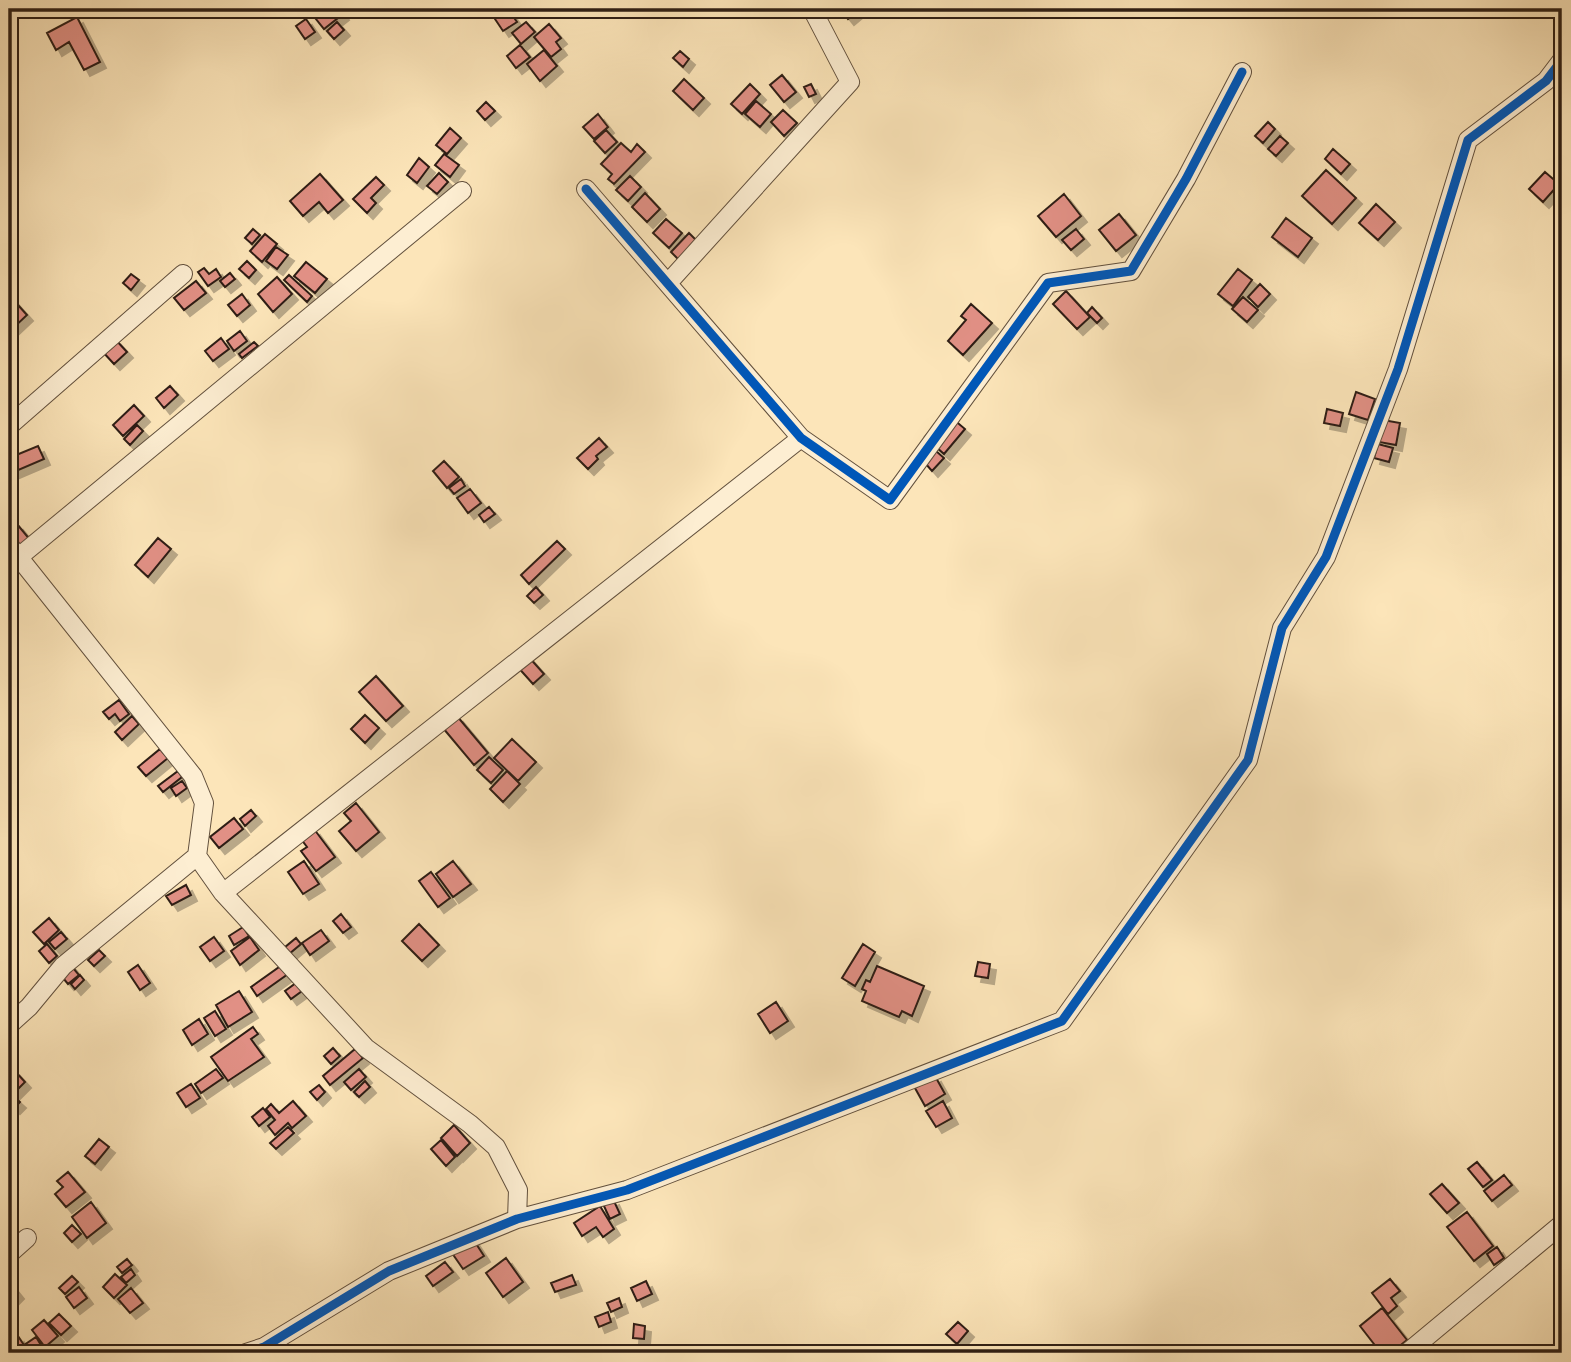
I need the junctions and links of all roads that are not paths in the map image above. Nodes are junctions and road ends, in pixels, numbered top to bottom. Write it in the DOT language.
graph roads {
  1 [pos="812,9"];
  2 [pos="1562,60"];
  3 [pos="1242,72"];
  4 [pos="586,189"];
  5 [pos="462,191"];
  6 [pos="183,274"];
  7 [pos="668,283"];
  8 [pos="9,426"];
  9 [pos="802,438"];
  10 [pos="14,550"];
  11 [pos="197,856"];
  12 [pos="223,893"];
  13 [pos="9,1025"];
  14 [pos="517,1219"];
  15 [pos="1562,1224"];
  16 [pos="27,1238"];
  17 [pos="9,1254"];
  18 [pos="246,1353"];
  19 [pos="1407,1353"];
  1 -- 7 [label="street"];
  2 -- 14 [label="street"];
  3 -- 9 [label="street"];
  4 -- 7 [label="street"];
  5 -- 10 [label="street"];
  6 -- 8 [label="street"];
  7 -- 9 [label="street"];
  9 -- 12 [label="street"];
  10 -- 11 [label="street"];
  11 -- 12 [label="street"];
  11 -- 13 [label="street"];
  12 -- 14 [label="street"];
  14 -- 18 [label="street"];
  15 -- 19 [label="street"];
  16 -- 17 [label="street"];
}
